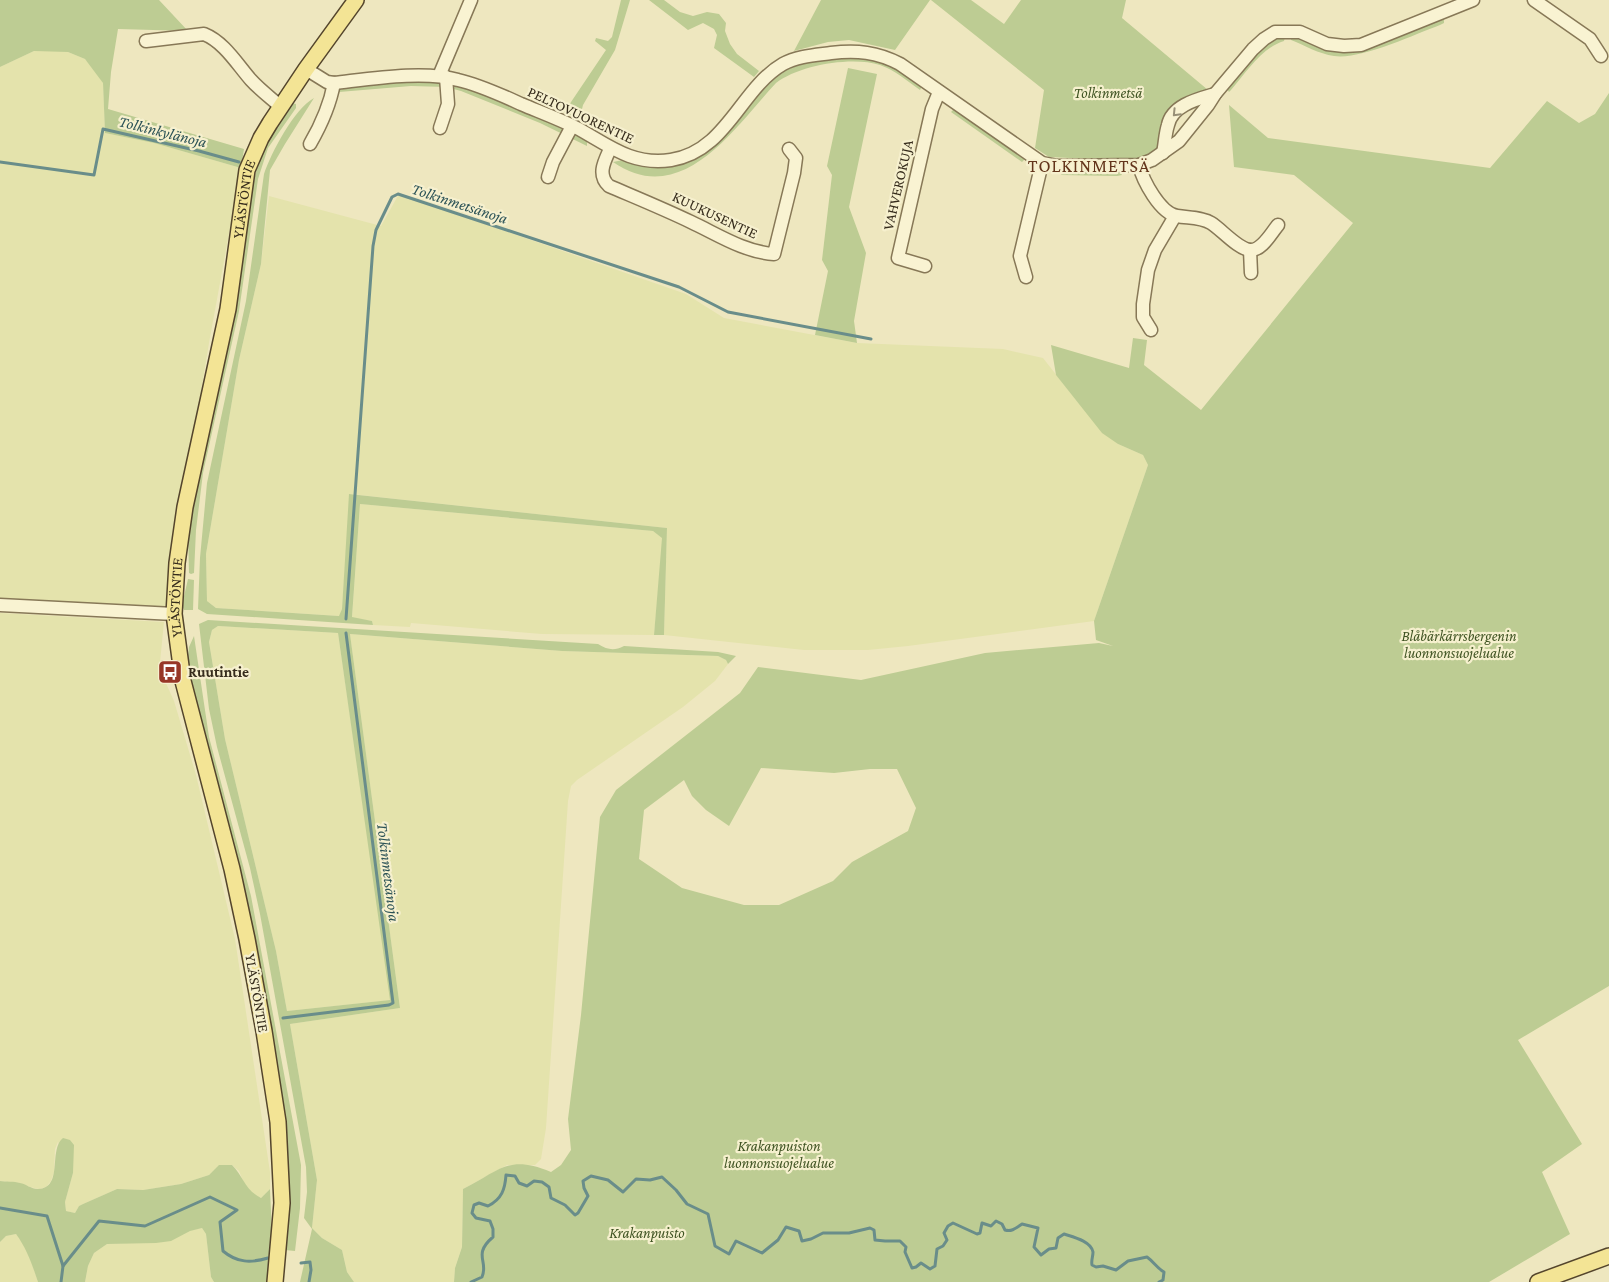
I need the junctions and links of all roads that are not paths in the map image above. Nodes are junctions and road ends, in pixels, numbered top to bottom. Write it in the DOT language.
graph roads {
  1 [pos="356,0"];
  2 [pos="471,0"];
  3 [pos="1473,0"];
  4 [pos="1534,0"];
  5 [pos="146,42"];
  6 [pos="1601,56"];
  7 [pos="306,69"];
  8 [pos="443,76"];
  9 [pos="334,82"];
  10 [pos="939,92"];
  11 [pos="1215,94"];
  12 [pos="281,107"];
  13 [pos="572,126"];
  14 [pos="440,128"];
  15 [pos="310,144"];
  16 [pos="610,149"];
  17 [pos="788,149"];
  18 [pos="1163,153"];
  19 [pos="1042,163"];
  20 [pos="1140,165"];
  21 [pos="548,177"];
  22 [pos="1175,216"];
  23 [pos="1278,225"];
  24 [pos="1250,250"];
  25 [pos="925,266"];
  26 [pos="1251,274"];
  27 [pos="1026,277"];
  28 [pos="1151,330"];
  29 [pos="0,605"];
  30 [pos="174,614"];
  31 [pos="1609,1256"];
  32 [pos="275,1282"];
  33 [pos="1538,1282"];
  1 -- 7 [label="main road, YLÄSTÖNTIE"];
  2 -- 8 [label="street"];
  3 -- 11 [label="street, PELTOVUORENTIE"];
  4 -- 6 [label="street"];
  5 -- 12 [label="street"];
  7 -- 9 [label="street, PELTOVUORENTIE"];
  7 -- 12 [label="main road, YLÄSTÖNTIE"];
  8 -- 9 [label="street, PELTOVUORENTIE"];
  8 -- 13 [label="street, PELTOVUORENTIE"];
  8 -- 14 [label="street"];
  9 -- 15 [label="street"];
  10 -- 16 [label="street, PELTOVUORENTIE"];
  10 -- 19 [label="street, PELTOVUORENTIE"];
  10 -- 25 [label="street, VAHVEROKUJA"];
  11 -- 18 [label="street, PELTOVUORENTIE"];
  11 -- 18 [label="street, PELTOVUORENTIE, one-way"];
  12 -- 30 [label="main road, YLÄSTÖNTIE"];
  13 -- 16 [label="street, PELTOVUORENTIE"];
  13 -- 21 [label="street"];
  16 -- 17 [label="street, KUUKUSENTIE"];
  18 -- 20 [label="street, PELTOVUORENTIE"];
  19 -- 20 [label="street, PELTOVUORENTIE"];
  19 -- 27 [label="street"];
  20 -- 22 [label="street"];
  22 -- 24 [label="street"];
  22 -- 28 [label="street"];
  23 -- 24 [label="street"];
  24 -- 26 [label="street"];
  29 -- 30 [label="street"];
  30 -- 32 [label="main road, YLÄSTÖNTIE"];
  31 -- 33 [label="main road"];
}
